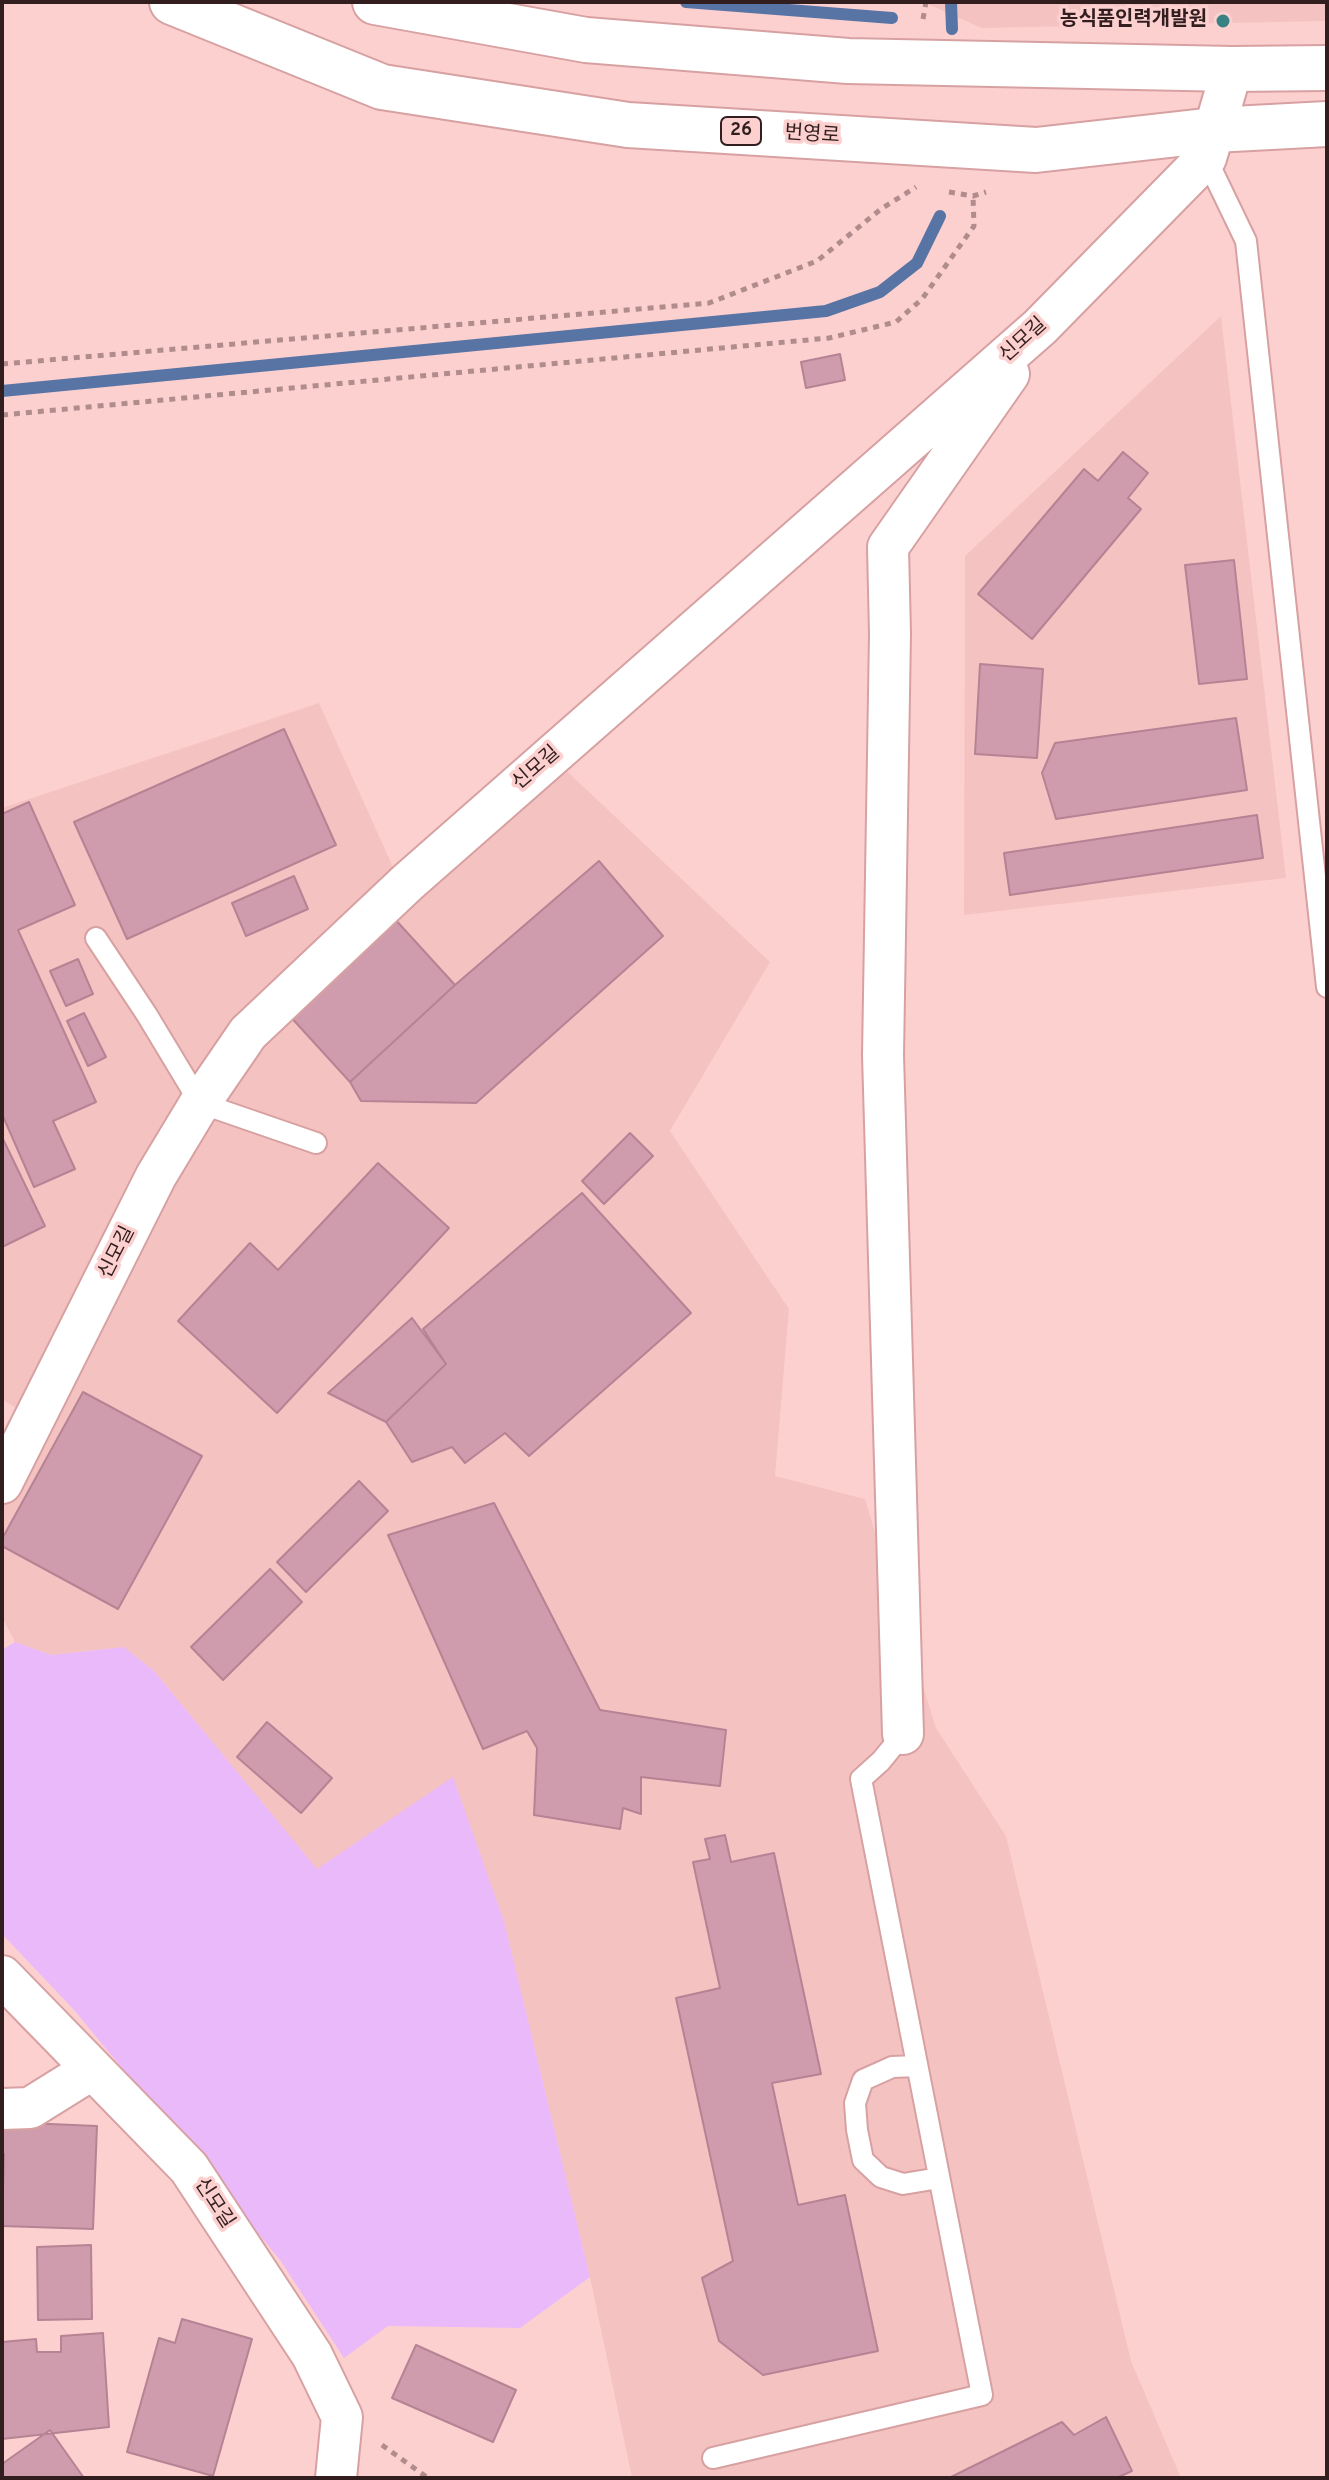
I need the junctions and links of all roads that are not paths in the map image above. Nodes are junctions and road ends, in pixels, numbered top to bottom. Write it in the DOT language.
graph roads {
  1 [pos="172,2"];
  2 [pos="375,2"];
  3 [pos="1327,68"];
  4 [pos="1232,69"];
  5 [pos="1327,124"];
  6 [pos="1210,144"];
  7 [pos="1040,327"];
  8 [pos="96,938"];
  9 [pos="1327,987"];
  10 [pos="200,1103"];
  11 [pos="316,1143"];
  12 [pos="2,1483"];
  13 [pos="903,1734"];
  14 [pos="2,1976"];
  15 [pos="917,2066"];
  16 [pos="91,2070"];
  17 [pos="2,2109"];
  18 [pos="939,2178"];
  19 [pos="713,2458"];
  20 [pos="336,2478"];
  1 -- 6 [label="main road, 번영로 / 26"];
  2 -- 4 [label="main road"];
  3 -- 4 [label="main road"];
  4 -- 6 [label="street, 신모길"];
  5 -- 6 [label="main road, 번영로 / 26"];
  6 -- 7 [label="street, 신모길"];
  6 -- 9 [label="lane"];
  7 -- 10 [label="street, 신모길"];
  7 -- 13 [label="street"];
  8 -- 10 [label="lane"];
  10 -- 11 [label="lane"];
  10 -- 12 [label="street, 신모길"];
  13 -- 15 [label="lane"];
  14 -- 16 [label="street, 신모길"];
  15 -- 18 [label="lane"];
  15 -- 18 [label="lane"];
  16 -- 17 [label="street"];
  16 -- 20 [label="street, 신모길"];
  18 -- 19 [label="lane"];
}
